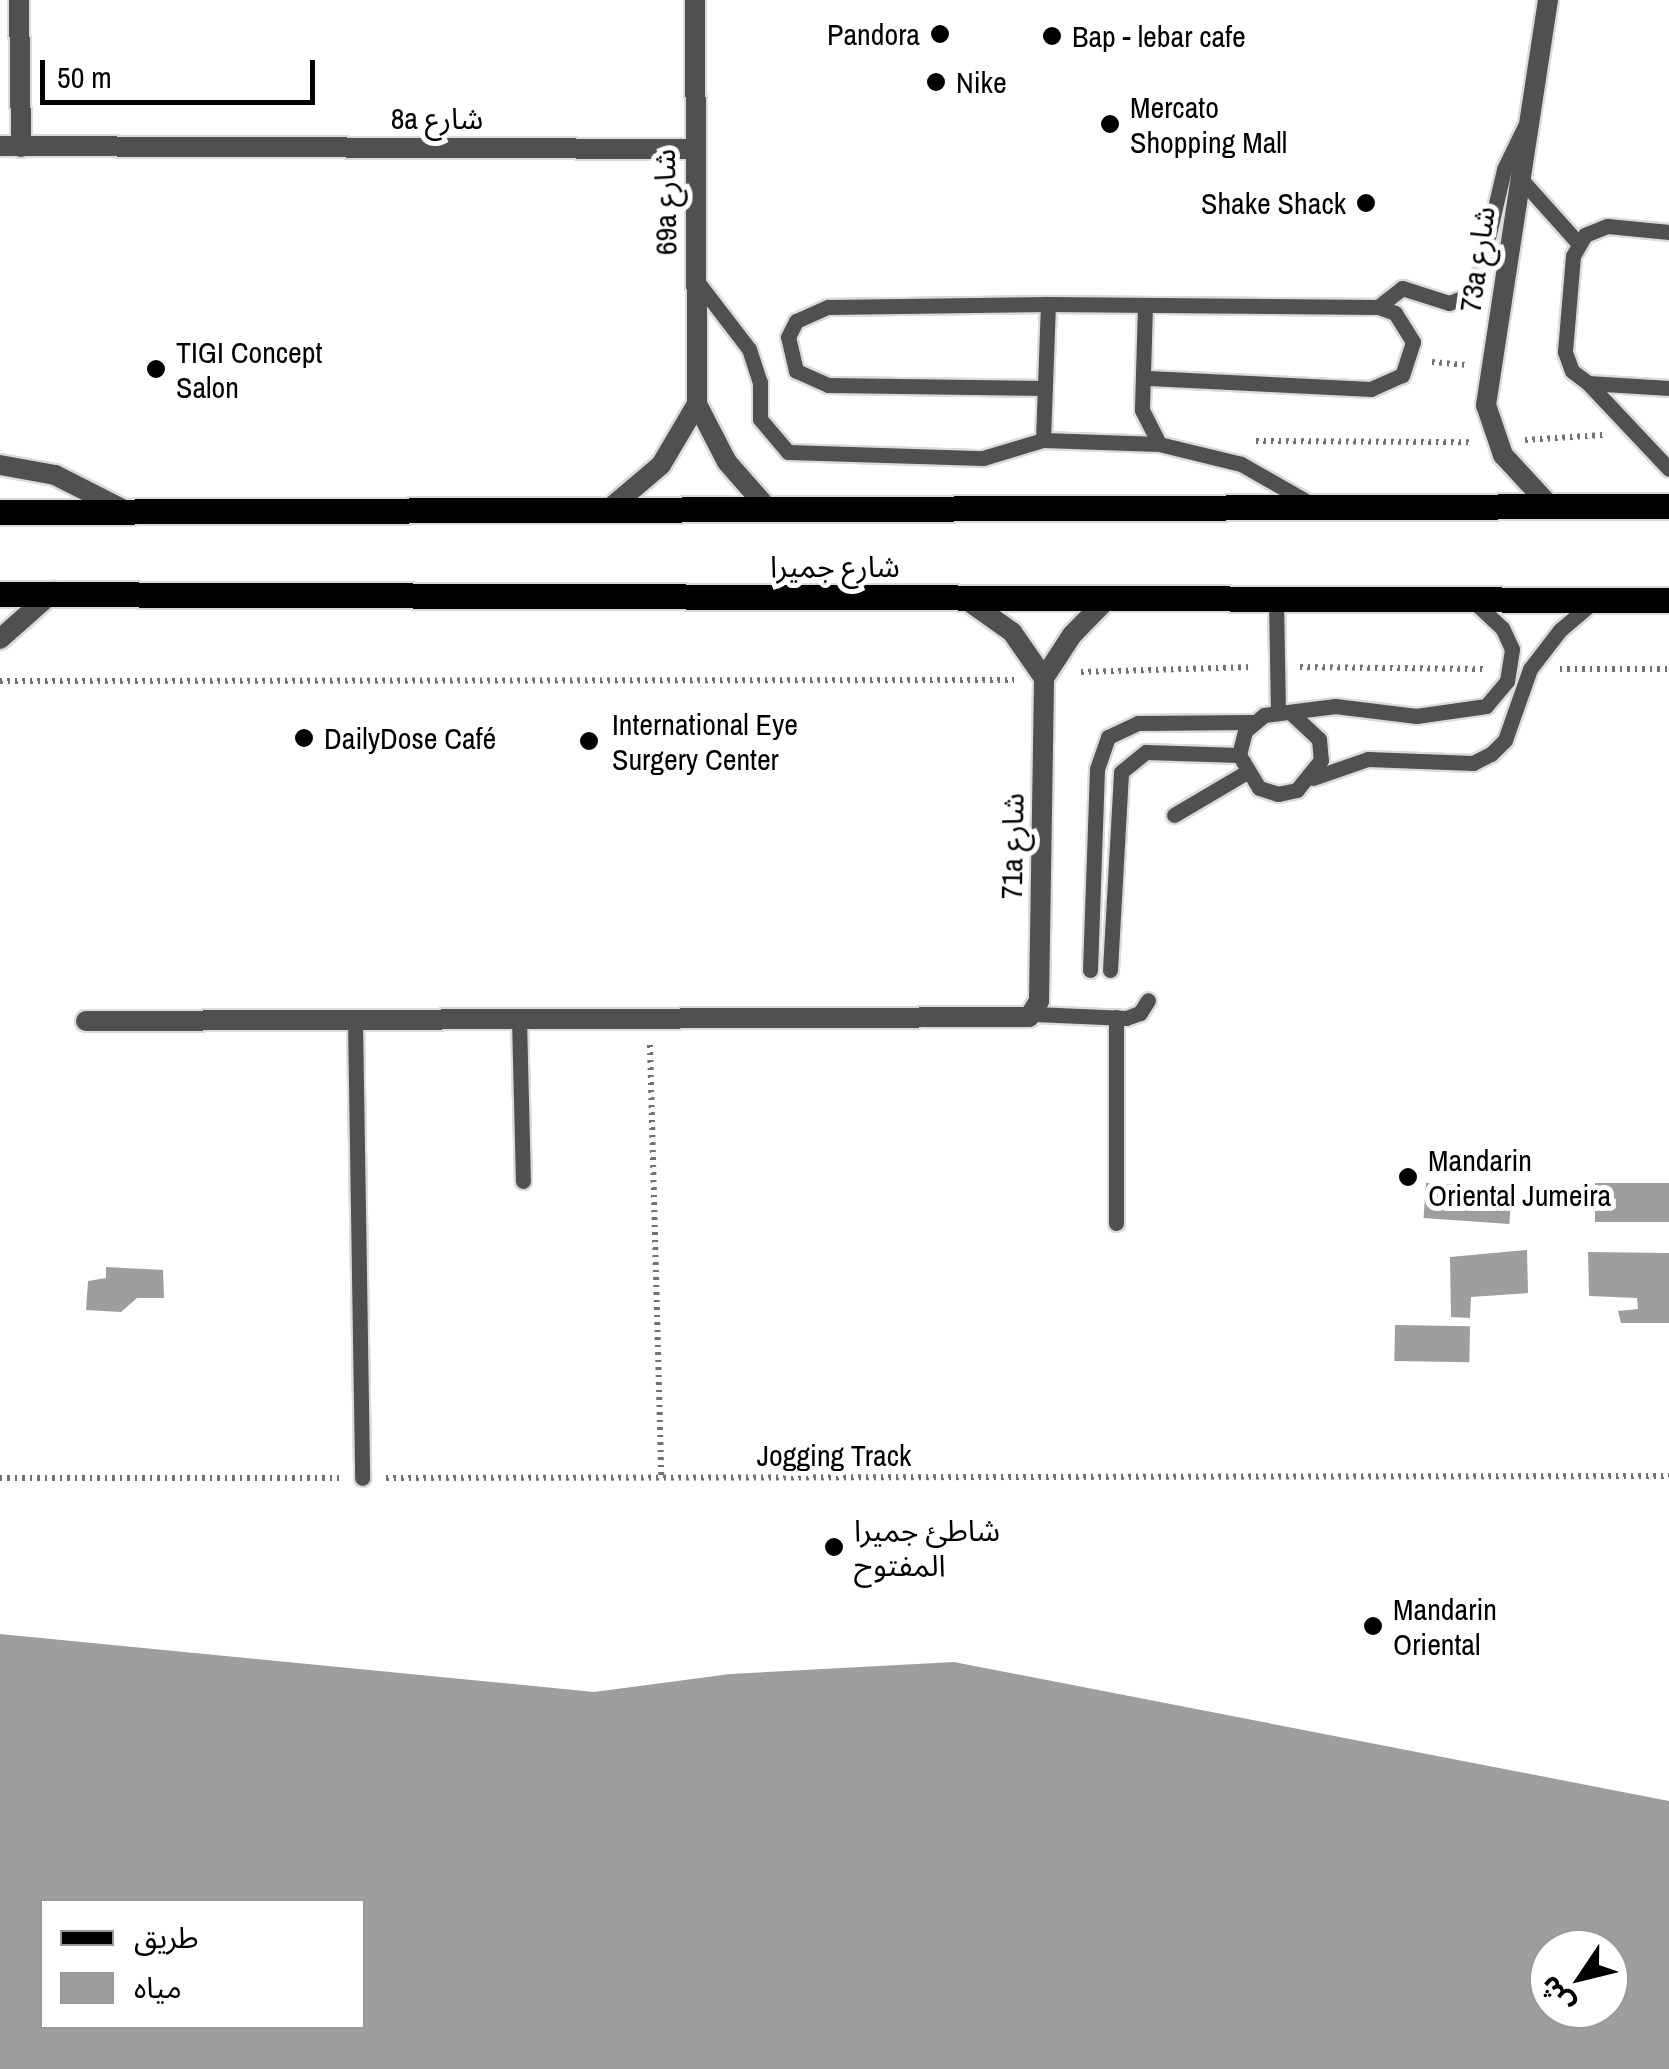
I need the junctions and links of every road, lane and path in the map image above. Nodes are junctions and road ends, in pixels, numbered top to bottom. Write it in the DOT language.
graph roads {
  1 [pos="19,0"];
  2 [pos="695,0"];
  3 [pos="1548,0"];
  4 [pos="1528,120"];
  5 [pos="10,146"];
  6 [pos="694,149"];
  7 [pos="1519,177"];
  8 [pos="1669,232"];
  9 [pos="1578,243"];
  10 [pos="696,280"];
  11 [pos="1048,304"];
  12 [pos="1145,306"];
  13 [pos="1378,308"];
  14 [pos="1411,360"];
  15 [pos="1491,367"];
  16 [pos="1143,378"];
  17 [pos="1588,382"];
  18 [pos="1045,388"];
  19 [pos="1669,388"];
  20 [pos="697,404"];
  21 [pos="1632,434"];
  22 [pos="1043,440"];
  23 [pos="1251,440"];
  24 [pos="1496,442"];
  25 [pos="1158,444"];
  26 [pos="0,465"];
  27 [pos="1669,469"];
  28 [pos="1551,506"];
  29 [pos="1669,506"];
  30 [pos="1316,507"];
  31 [pos="608,510"];
  32 [pos="768,510"];
  33 [pos="0,512"];
  34 [pos="128,512"];
  35 [pos="53,592"];
  36 [pos="0,594"];
  37 [pos="964,598"];
  38 [pos="1106,599"];
  39 [pos="1276,599"];
  40 [pos="1470,600"];
  41 [pos="1597,600"];
  42 [pos="1669,600"];
  43 [pos="0,639"];
  44 [pos="1044,678"];
  45 [pos="0,680"];
  46 [pos="837,680"];
  47 [pos="1486,706"];
  48 [pos="1284,712"];
  49 [pos="1252,722"];
  50 [pos="1513,722"];
  51 [pos="1239,754"];
  52 [pos="1245,774"];
  53 [pos="1312,778"];
  54 [pos="1174,815"];
  55 [pos="1090,970"];
  56 [pos="1110,970"];
  57 [pos="1148,1000"];
  58 [pos="1035,1014"];
  59 [pos="1116,1017"];
  60 [pos="650,1019"];
  61 [pos="354,1020"];
  62 [pos="519,1020"];
  63 [pos="86,1021"];
  64 [pos="523,1180"];
  65 [pos="1116,1223"];
  66 [pos="1669,1476"];
  67 [pos="0,1478"];
  68 [pos="362,1478"];
  69 [pos="660,1478"];
  1 -- 5 [label="street"];
  2 -- 6 [label="street, 69a شارع"];
  3 -- 4 [label="street, 73a شارع"];
  4 -- 7 [label="street, 73a شارع"];
  4 -- 13 [label="lane"];
  5 -- 6 [label="street, 8a شارع"];
  6 -- 10 [label="street, 69a شارع"];
  7 -- 9 [label="lane"];
  7 -- 15 [label="street, 73a شارع"];
  8 -- 9 [label="lane"];
  9 -- 17 [label="lane"];
  10 -- 20 [label="street, 69a شارع"];
  10 -- 22 [label="lane"];
  11 -- 12 [label="lane"];
  11 -- 18 [label="lane"];
  11 -- 18 [label="lane"];
  12 -- 13 [label="lane"];
  12 -- 16 [label="lane"];
  13 -- 14 [label="lane"];
  14 -- 15 [label="path"];
  14 -- 16 [label="lane"];
  15 -- 24 [label="street, 73a شارع"];
  16 -- 25 [label="lane"];
  17 -- 19 [label="lane"];
  17 -- 21 [label="lane"];
  18 -- 22 [label="lane"];
  20 -- 31 [label="street"];
  20 -- 32 [label="street, 69a شارع"];
  21 -- 24 [label="path"];
  21 -- 27 [label="lane"];
  22 -- 25 [label="lane"];
  23 -- 24 [label="path"];
  24 -- 28 [label="street"];
  25 -- 30 [label="lane"];
  26 -- 34 [label="street"];
  28 -- 29 [label="main road, شارع جميرا"];
  28 -- 30 [label="main road, شارع جميرا"];
  30 -- 32 [label="main road, شارع جميرا"];
  31 -- 32 [label="main road, شارع جميرا"];
  31 -- 34 [label="main road, شارع جميرا"];
  33 -- 34 [label="main road, شارع جميرا"];
  35 -- 36 [label="main road, شارع جميرا"];
  35 -- 37 [label="main road, شارع جميرا"];
  35 -- 43 [label="street"];
  37 -- 38 [label="main road, شارع جميرا"];
  37 -- 44 [label="street"];
  38 -- 39 [label="main road, شارع جميرا"];
  38 -- 44 [label="street"];
  39 -- 40 [label="main road, شارع جميرا"];
  39 -- 48 [label="lane"];
  40 -- 41 [label="main road, شارع جميرا"];
  40 -- 47 [label="lane"];
  41 -- 42 [label="main road, شارع جميرا"];
  41 -- 50 [label="lane"];
  44 -- 58 [label="street, 71a شارع"];
  45 -- 46 [label="path"];
  47 -- 48 [label="lane"];
  47 -- 50 [label="lane"];
  48 -- 49 [label="lane"];
  48 -- 53 [label="lane"];
  49 -- 51 [label="lane"];
  49 -- 55 [label="lane"];
  50 -- 53 [label="lane"];
  51 -- 52 [label="lane"];
  51 -- 56 [label="lane"];
  52 -- 53 [label="lane"];
  52 -- 54 [label="lane"];
  57 -- 59 [label="lane"];
  58 -- 59 [label="lane"];
  58 -- 60 [label="street"];
  59 -- 65 [label="lane"];
  60 -- 62 [label="street"];
  60 -- 69 [label="path"];
  61 -- 62 [label="street"];
  61 -- 63 [label="street"];
  61 -- 68 [label="lane"];
  62 -- 64 [label="lane"];
  66 -- 69 [label="path, Jogging Track"];
  67 -- 68 [label="path, Jogging Track"];
  68 -- 69 [label="path, Jogging Track"];
}
